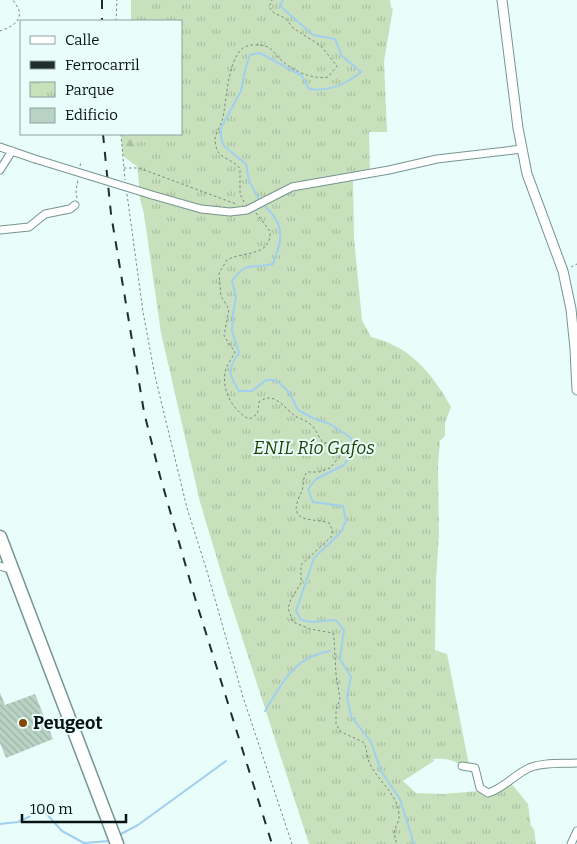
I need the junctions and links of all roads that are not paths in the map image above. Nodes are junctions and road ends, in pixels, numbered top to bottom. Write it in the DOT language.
graph roads {
  1 [pos="502,0"];
  2 [pos="0,147"];
  3 [pos="522,149"];
  4 [pos="12,151"];
  5 [pos="0,170"];
  6 [pos="75,205"];
  7 [pos="0,230"];
  8 [pos="577,390"];
  9 [pos="0,537"];
  10 [pos="0,566"];
  11 [pos="13,570"];
  12 [pos="577,763"];
  13 [pos="462,766"];
  14 [pos="577,832"];
  15 [pos="117,844"];
  16 [pos="572,844"];
  1 -- 3 [label="street"];
  2 -- 4 [label="street"];
  3 -- 4 [label="street, bridge"];
  3 -- 8 [label="street"];
  4 -- 5 [label="street"];
  6 -- 7 [label="street"];
  9 -- 11 [label="highway"];
  10 -- 11 [label="street"];
  11 -- 15 [label="highway"];
  12 -- 13 [label="street"];
  14 -- 16 [label="street"];
}
